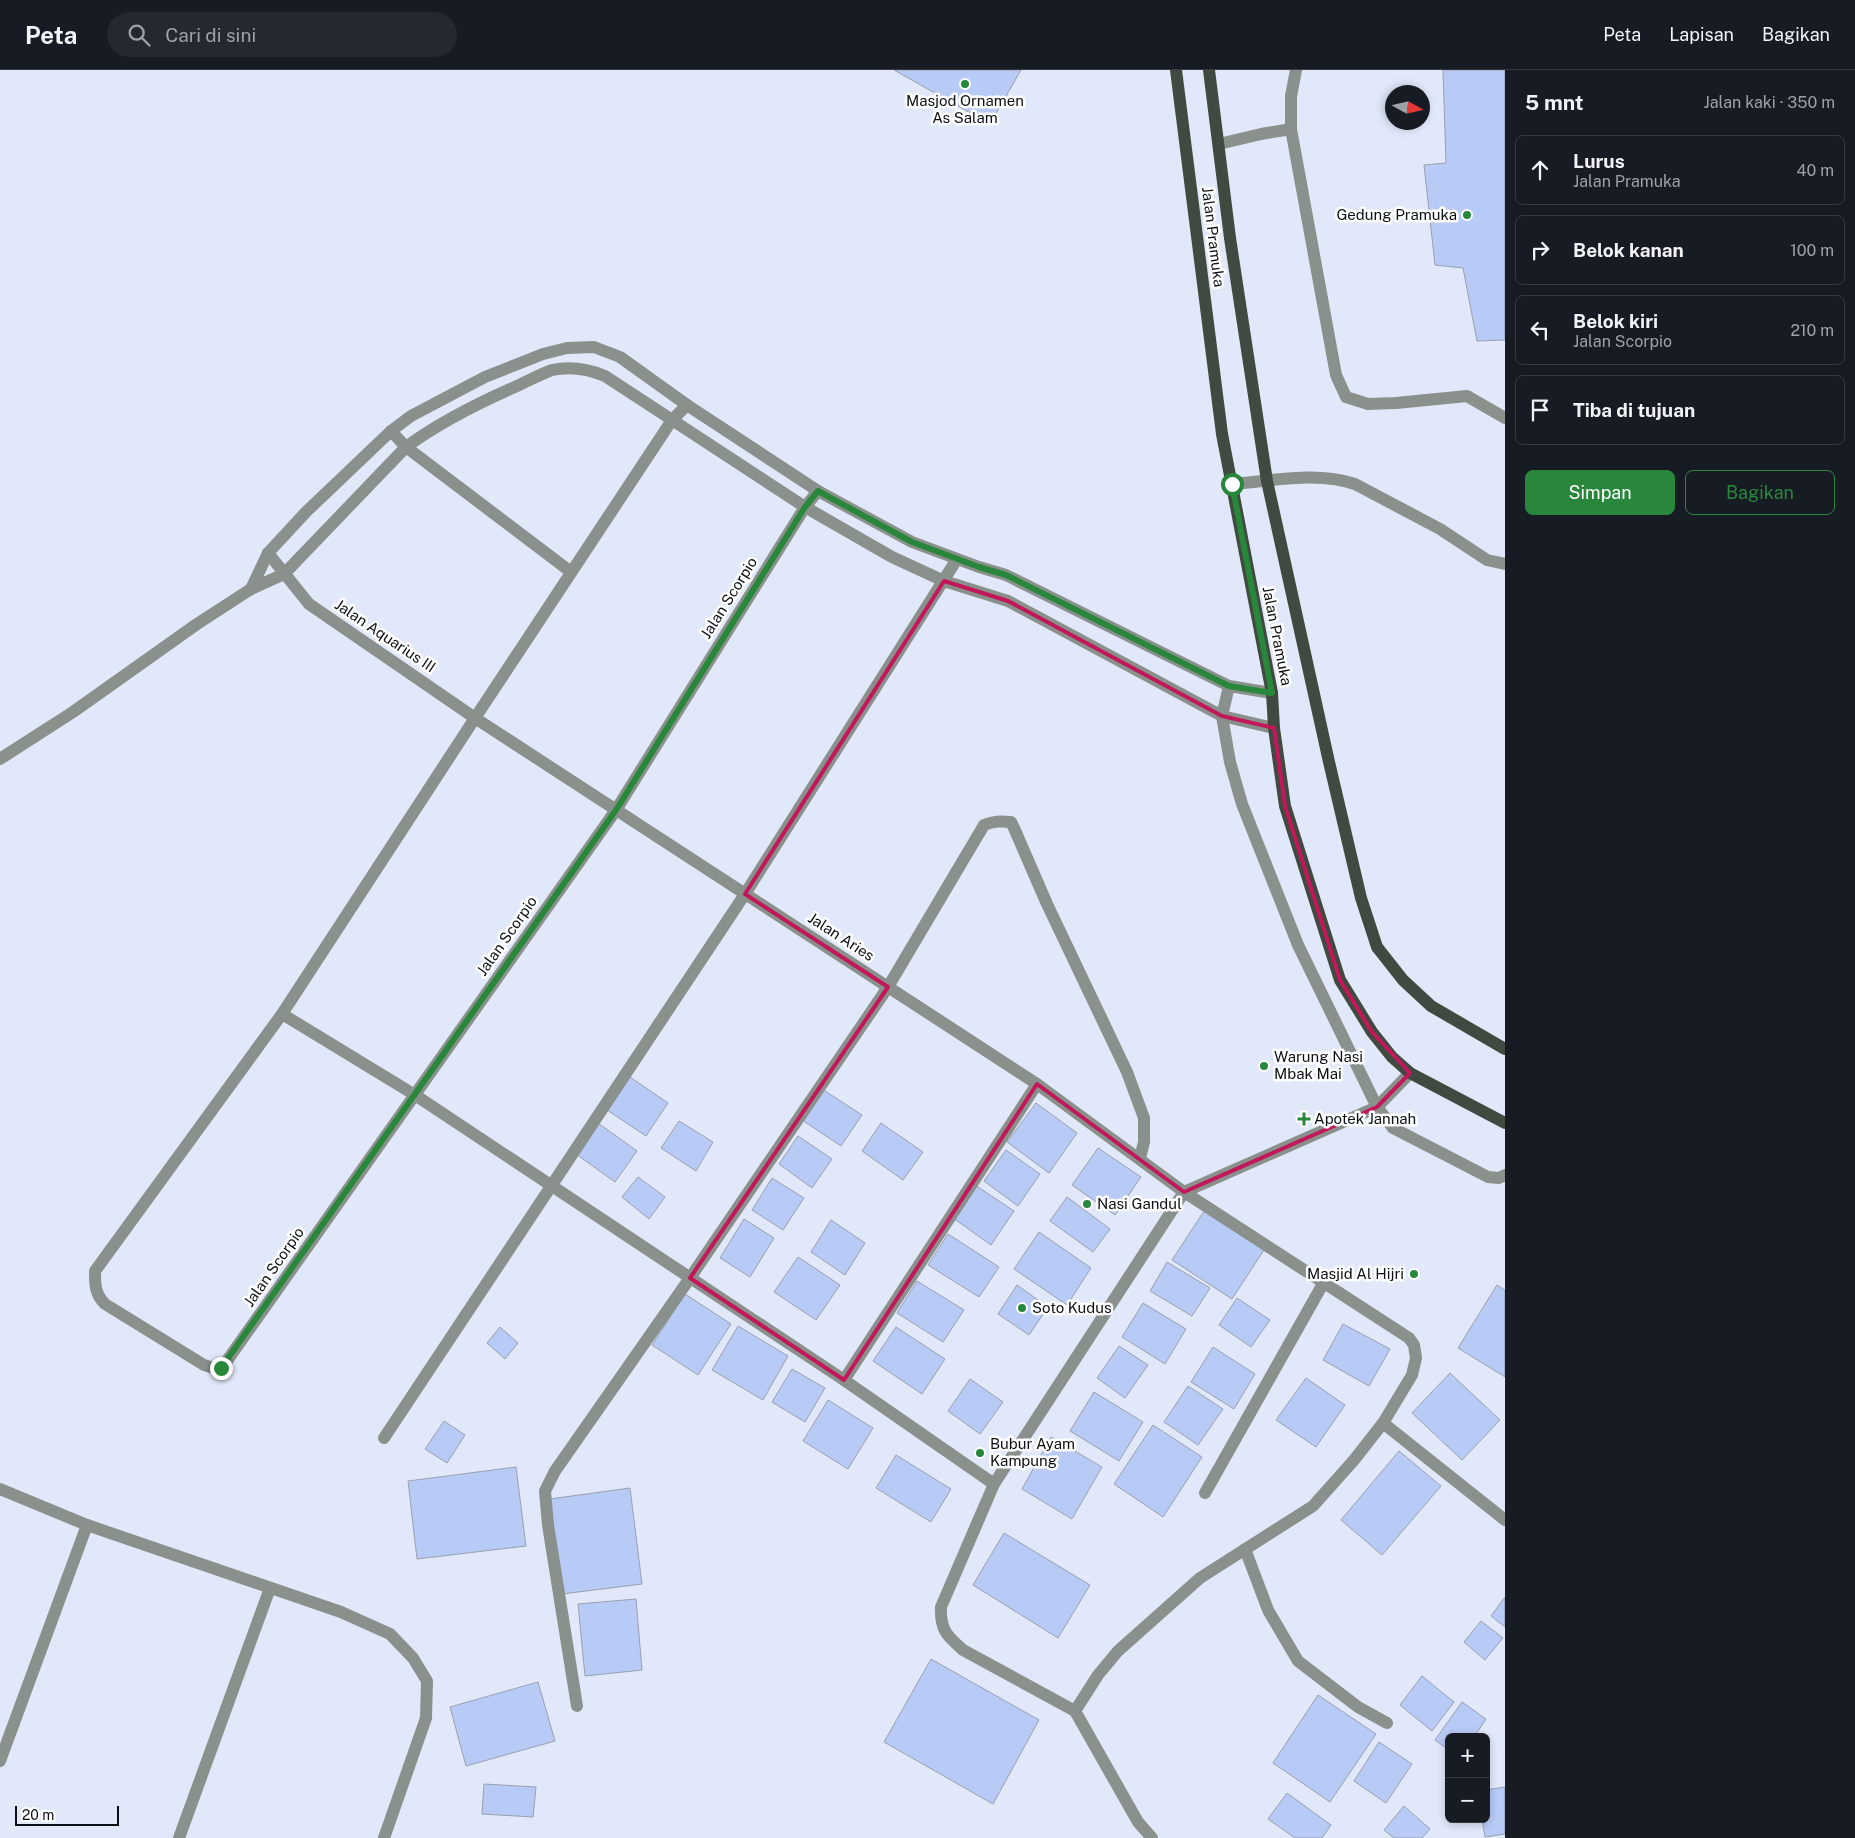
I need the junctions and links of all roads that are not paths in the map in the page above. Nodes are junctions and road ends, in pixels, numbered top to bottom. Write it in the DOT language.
graph roads {
  1 [pos="1176,70"];
  2 [pos="1209,70"];
  3 [pos="1296,70"];
  4 [pos="1291,129"];
  5 [pos="1219,144"];
  6 [pos="687,405"];
  7 [pos="1505,418"];
  8 [pos="672,420"];
  9 [pos="392,431"];
  10 [pos="406,447"];
  11 [pos="1267,481"];
  12 [pos="1232,484"];
  13 [pos="818,491"];
  14 [pos="805,507"];
  15 [pos="268,553"];
  16 [pos="957,559"];
  17 [pos="1505,564"];
  18 [pos="571,572"];
  19 [pos="284,574"];
  20 [pos="944,581"];
  21 [pos="251,589"];
  22 [pos="1229,686"];
  23 [pos="1272,693"];
  24 [pos="1222,716"];
  25 [pos="475,718"];
  26 [pos="1274,728"];
  27 [pos="0,759"];
  28 [pos="616,810"];
  29 [pos="745,894"];
  30 [pos="888,987"];
  31 [pos="282,1014"];
  32 [pos="1505,1049"];
  33 [pos="1410,1073"];
  34 [pos="1037,1084"];
  35 [pos="415,1095"];
  36 [pos="1377,1107"];
  37 [pos="1505,1123"];
  38 [pos="1140,1158"];
  39 [pos="1505,1175"];
  40 [pos="550,1186"];
  41 [pos="1184,1192"];
  42 [pos="690,1278"];
  43 [pos="1324,1282"];
  44 [pos="844,1380"];
  45 [pos="1382,1423"];
  46 [pos="384,1438"];
  47 [pos="994,1484"];
  48 [pos="0,1489"];
  49 [pos="1205,1493"];
  50 [pos="1505,1520"];
  51 [pos="87,1525"];
  52 [pos="1245,1549"];
  53 [pos="270,1588"];
  54 [pos="577,1706"];
  55 [pos="1075,1711"];
  56 [pos="1387,1723"];
  57 [pos="0,1761"];
  58 [pos="179,1838"];
  59 [pos="384,1838"];
  60 [pos="1152,1838"];
  1 -- 12 [label="main road, Jalan Pramuka"];
  2 -- 5 [label="main road, Jalan Pramuka"];
  3 -- 4 [label="street"];
  4 -- 5 [label="street"];
  4 -- 7 [label="street"];
  5 -- 11 [label="main road, Jalan Pramuka"];
  6 -- 8 [label="street"];
  6 -- 9 [label="street"];
  6 -- 13 [label="street"];
  8 -- 10 [label="street"];
  8 -- 14 [label="street"];
  8 -- 18 [label="street"];
  9 -- 10 [label="street"];
  9 -- 15 [label="street"];
  10 -- 18 [label="street"];
  10 -- 19 [label="street"];
  11 -- 12 [label="street"];
  11 -- 17 [label="street"];
  11 -- 32 [label="main road, Jalan Pramuka"];
  12 -- 23 [label="main road, Jalan Pramuka"];
  13 -- 14 [label="street, Jalan Scorpio"];
  13 -- 16 [label="street"];
  14 -- 20 [label="street"];
  14 -- 28 [label="street, Jalan Scorpio"];
  15 -- 19 [label="street"];
  15 -- 21 [label="street"];
  16 -- 20 [label="street"];
  16 -- 22 [label="street"];
  18 -- 25 [label="street"];
  19 -- 21 [label="street"];
  19 -- 25 [label="street, Jalan Aquarius III"];
  20 -- 24 [label="street"];
  20 -- 29 [label="street"];
  21 -- 27 [label="street"];
  22 -- 23 [label="street"];
  22 -- 24 [label="street"];
  23 -- 26 [label="main road, Jalan Pramuka"];
  24 -- 26 [label="street"];
  24 -- 36 [label="street"];
  25 -- 28 [label="street, Jalan Aries"];
  25 -- 31 [label="street"];
  26 -- 33 [label="main road, Jalan Pramuka"];
  28 -- 29 [label="street, Jalan Aries"];
  28 -- 35 [label="street, Jalan Scorpio"];
  29 -- 30 [label="street, Jalan Aries"];
  29 -- 40 [label="street"];
  30 -- 34 [label="street, Jalan Aries"];
  30 -- 38 [label="street"];
  30 -- 42 [label="street"];
  31 -- 35 [label="street"];
  31 -- 35 [label="street, Jalan Scorpio"];
  33 -- 36 [label="street"];
  33 -- 37 [label="main road, Jalan Pramuka"];
  34 -- 38 [label="street, Jalan Aries"];
  34 -- 44 [label="street"];
  35 -- 40 [label="street"];
  36 -- 39 [label="street"];
  36 -- 41 [label="street"];
  38 -- 41 [label="street, Jalan Aries"];
  40 -- 42 [label="street"];
  40 -- 46 [label="street"];
  41 -- 43 [label="street, Jalan Aries"];
  41 -- 47 [label="street"];
  42 -- 44 [label="street"];
  42 -- 54 [label="street"];
  43 -- 45 [label="street, Jalan Aries"];
  43 -- 49 [label="street"];
  44 -- 47 [label="street"];
  45 -- 50 [label="street"];
  45 -- 52 [label="street"];
  47 -- 55 [label="street"];
  48 -- 51 [label="street"];
  51 -- 53 [label="street"];
  51 -- 57 [label="street"];
  52 -- 55 [label="street"];
  52 -- 56 [label="street"];
  53 -- 58 [label="street"];
  53 -- 59 [label="street"];
  55 -- 60 [label="street"];
}
